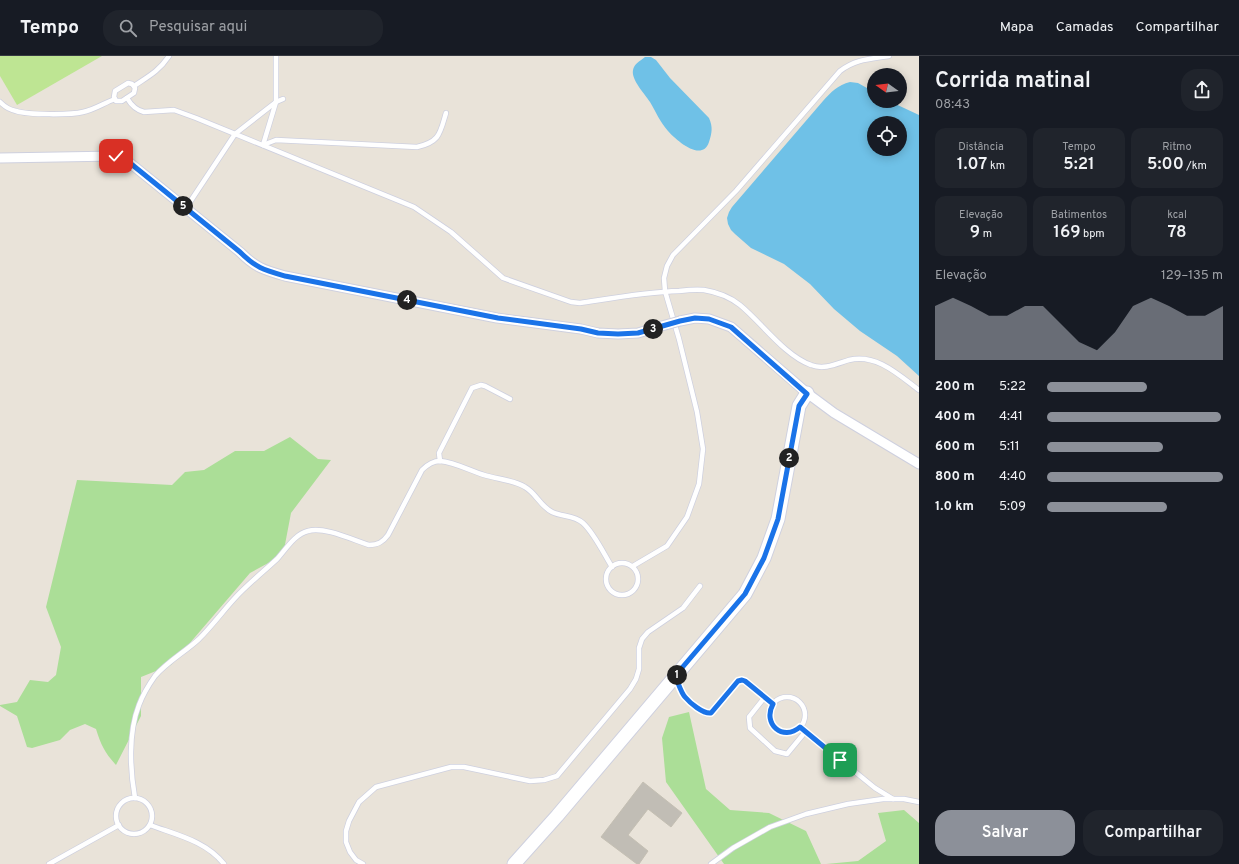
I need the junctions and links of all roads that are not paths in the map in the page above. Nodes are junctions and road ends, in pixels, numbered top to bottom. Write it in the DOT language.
graph roads {
  1 [pos="169,56"];
  2 [pos="276,56"];
  3 [pos="890,56"];
  4 [pos="134,86"];
  5 [pos="127,98"];
  6 [pos="115,99"];
  7 [pos="283,99"];
  8 [pos="0,102"];
  9 [pos="276,102"];
  10 [pos="446,113"];
  11 [pos="235,134"];
  12 [pos="263,145"];
  13 [pos="0,158"];
  14 [pos="186,208"];
  15 [pos="665,291"];
  16 [pos="919,390"];
  17 [pos="807,394"];
  18 [pos="510,399"];
  19 [pos="440,461"];
  20 [pos="919,464"];
  21 [pos="632,566"];
  22 [pos="612,567"];
  23 [pos="700,586"];
  24 [pos="675,676"];
  25 [pos="765,697"];
  26 [pos="773,704"];
  27 [pos="800,727"];
  28 [pos="806,731"];
  29 [pos="135,798"];
  30 [pos="893,799"];
  31 [pos="919,802"];
  32 [pos="119,825"];
  33 [pos="150,825"];
  34 [pos="49,864"];
  35 [pos="224,864"];
  36 [pos="363,864"];
  37 [pos="514,864"];
  38 [pos="711,864"];
  1 -- 4 [label="lane"];
  2 -- 9 [label="lane"];
  3 -- 15 [label="lane"];
  4 -- 5 [label="lane"];
  4 -- 6 [label="lane"];
  5 -- 6 [label="lane"];
  5 -- 11 [label="lane"];
  6 -- 8 [label="lane"];
  7 -- 9 [label="lane"];
  9 -- 11 [label="lane"];
  9 -- 12 [label="lane"];
  10 -- 12 [label="lane"];
  11 -- 12 [label="lane"];
  11 -- 14 [label="lane"];
  12 -- 15 [label="lane"];
  13 -- 14 [label="street"];
  14 -- 17 [label="street, bridge"];
  15 -- 16 [label="lane"];
  15 -- 21 [label="lane"];
  17 -- 20 [label="street"];
  17 -- 24 [label="street"];
  18 -- 19 [label="lane"];
  19 -- 22 [label="lane"];
  19 -- 29 [label="lane"];
  21 -- 22 [label="lane"];
  21 -- 22 [label="lane"];
  23 -- 36 [label="lane"];
  24 -- 25 [label="lane"];
  24 -- 37 [label="street"];
  25 -- 26 [label="lane"];
  25 -- 28 [label="lane"];
  26 -- 27 [label="lane"];
  26 -- 27 [label="lane"];
  27 -- 28 [label="lane"];
  28 -- 30 [label="lane"];
  29 -- 32 [label="lane"];
  29 -- 33 [label="lane"];
  30 -- 31 [label="lane"];
  30 -- 38 [label="lane"];
  32 -- 33 [label="lane"];
  32 -- 34 [label="lane"];
  33 -- 35 [label="lane"];
}
